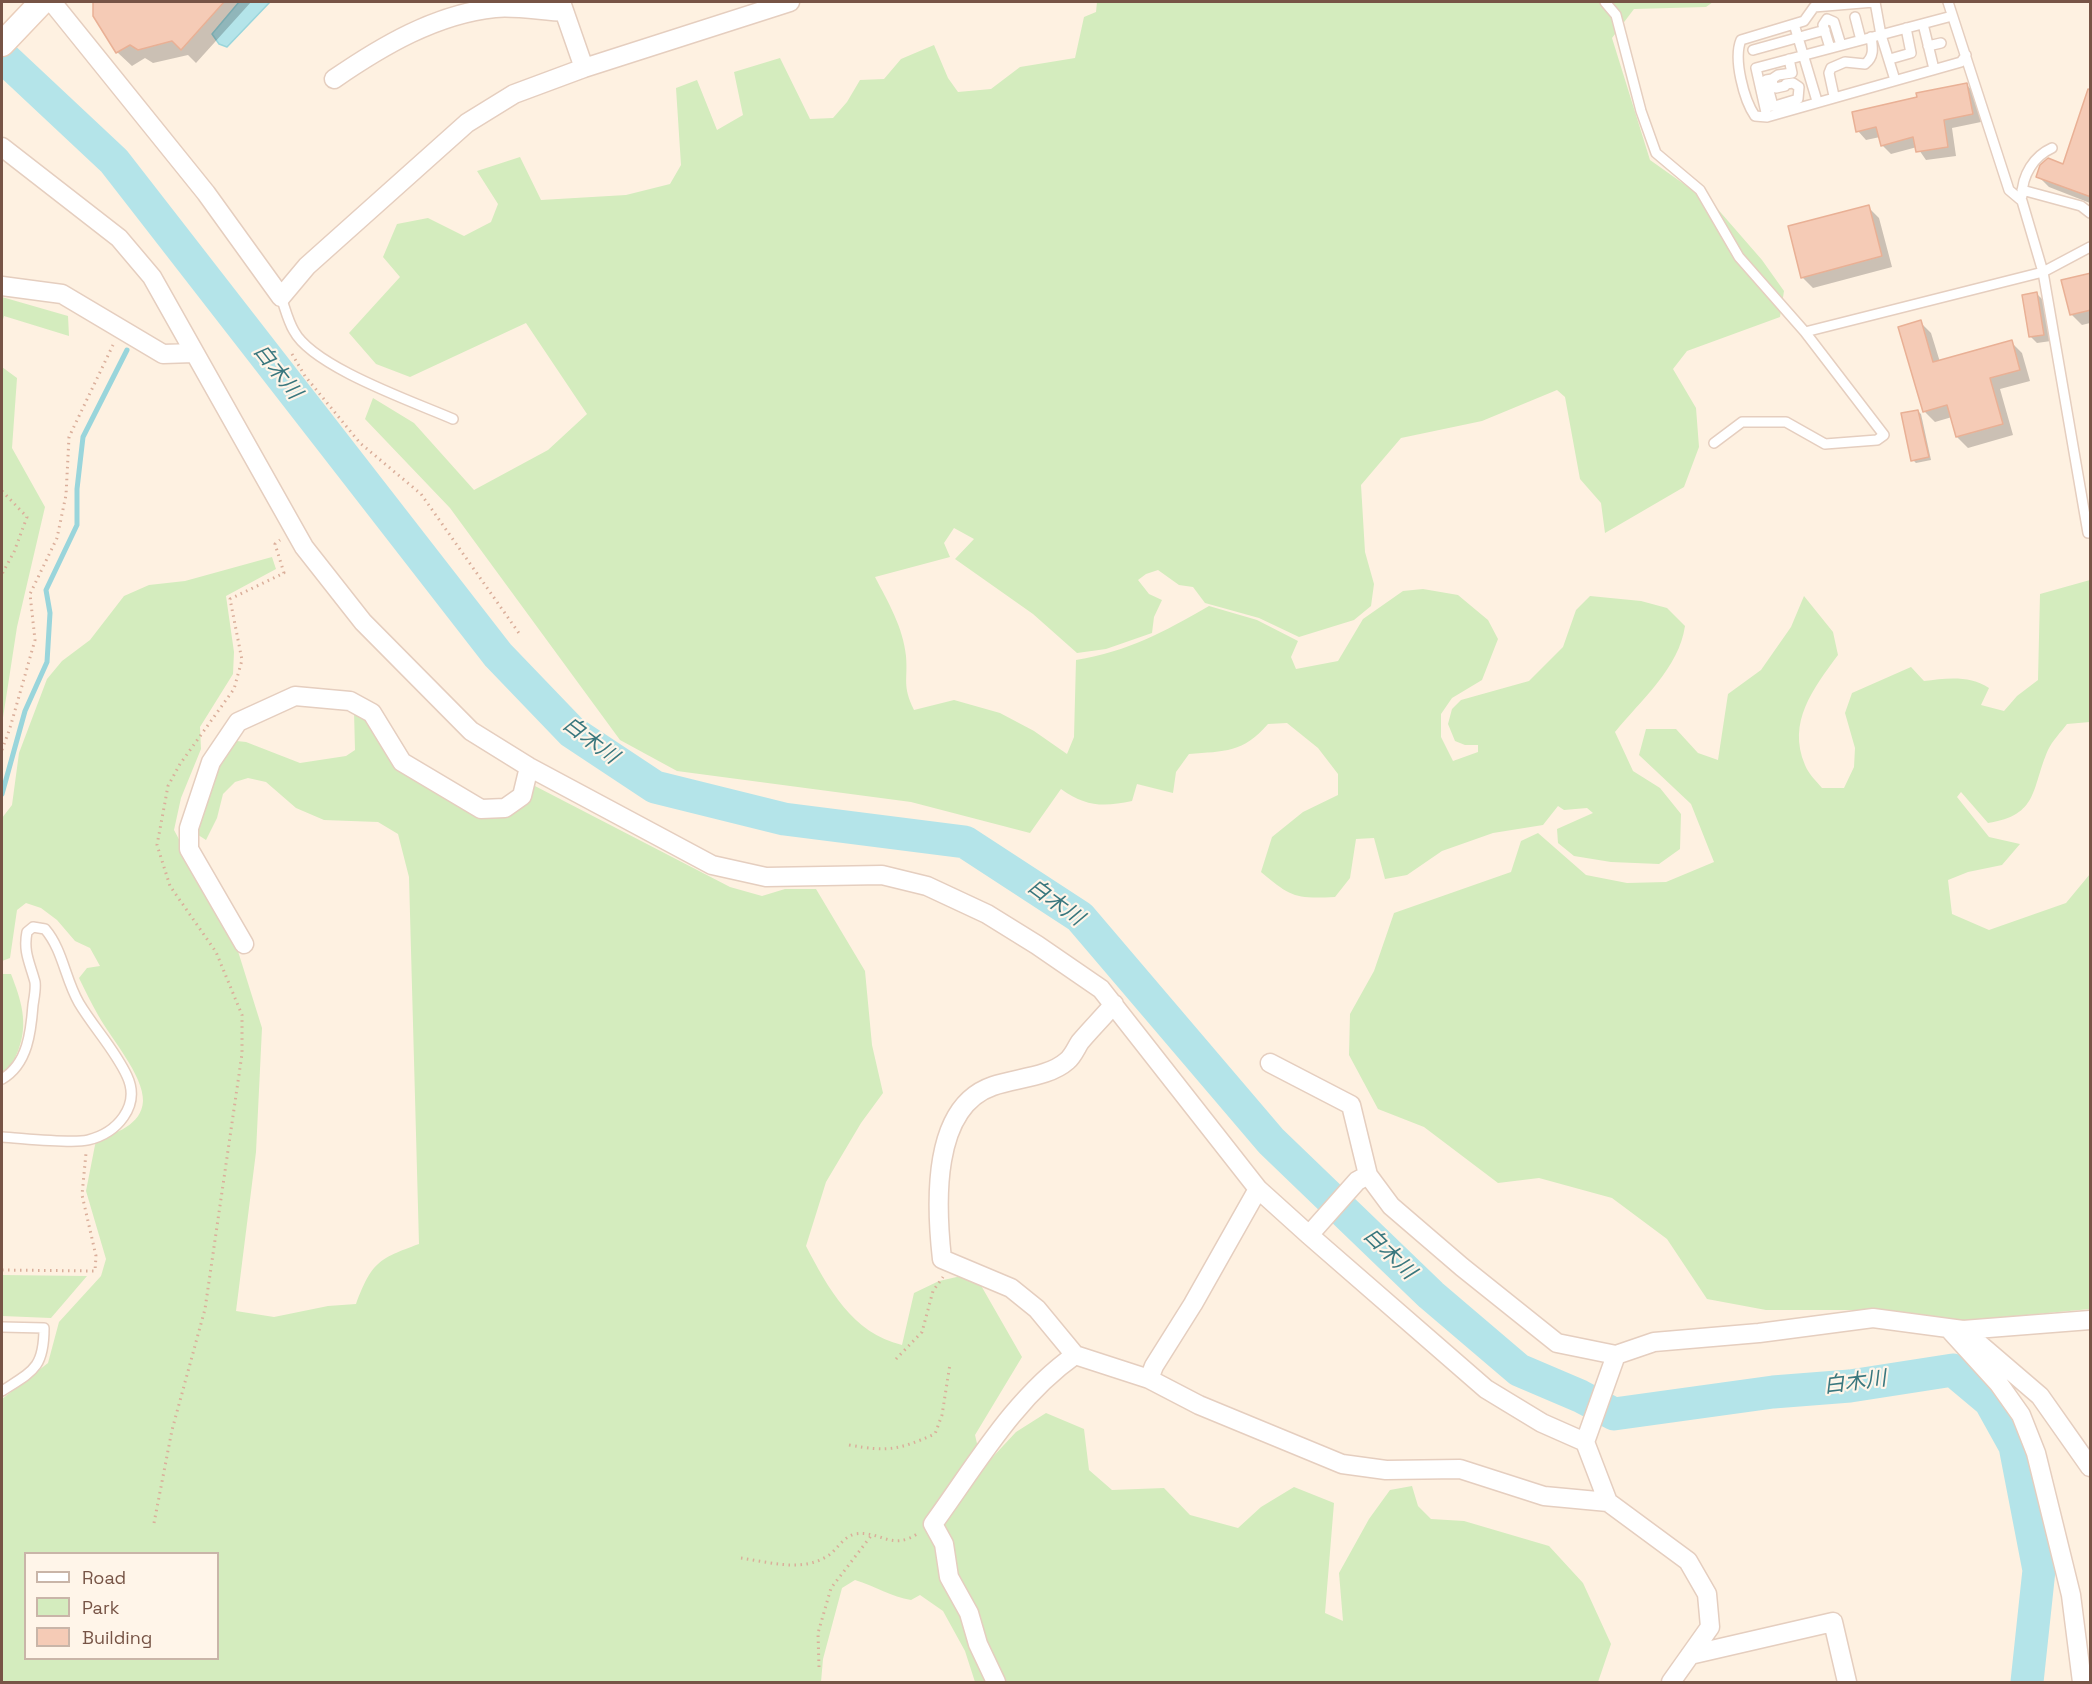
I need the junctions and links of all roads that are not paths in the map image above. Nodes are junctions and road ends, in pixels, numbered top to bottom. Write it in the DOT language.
graph roads {
  1 [pos="42,2"];
  2 [pos="52,2"];
  3 [pos="790,2"];
  4 [pos="1605,2"];
  5 [pos="1875,2"];
  6 [pos="1948,2"];
  7 [pos="562,7"];
  8 [pos="1952,16"];
  9 [pos="1855,18"];
  10 [pos="1794,24"];
  11 [pos="1923,24"];
  12 [pos="1906,28"];
  13 [pos="1825,30"];
  14 [pos="1881,34"];
  15 [pos="1749,36"];
  16 [pos="1798,37"];
  17 [pos="1866,39"];
  18 [pos="1941,43"];
  19 [pos="2,44"];
  20 [pos="1841,45"];
  21 [pos="1928,46"];
  22 [pos="1830,48"];
  23 [pos="1753,50"];
  24 [pos="1803,55"];
  25 [pos="1966,55"];
  26 [pos="1789,59"];
  27 [pos="1890,59"];
  28 [pos="584,68"];
  29 [pos="1756,68"];
  30 [pos="1934,69"];
  31 [pos="334,79"];
  32 [pos="1895,80"];
  33 [pos="1785,82"];
  34 [pos="1834,96"];
  35 [pos="1817,101"];
  36 [pos="1768,110"];
  37 [pos="2,147"];
  38 [pos="2052,148"];
  39 [pos="2022,190"];
  40 [pos="2022,201"];
  41 [pos="2091,213"];
  42 [pos="2091,246"];
  43 [pos="2043,272"];
  44 [pos="2,286"];
  45 [pos="281,297"];
  46 [pos="1805,332"];
  47 [pos="194,353"];
  48 [pos="453,419"];
  49 [pos="1714,443"];
  50 [pos="2088,533"];
  51 [pos="529,767"];
  52 [pos="244,944"];
  53 [pos="1114,1004"];
  54 [pos="1270,1063"];
  55 [pos="2,1078"];
  56 [pos="2,1137"];
  57 [pos="1362,1178"];
  58 [pos="1258,1189"];
  59 [pos="1309,1235"];
  60 [pos="2091,1320"];
  61 [pos="2,1327"];
  62 [pos="1956,1329"];
  63 [pos="1075,1355"];
  64 [pos="1616,1355"];
  65 [pos="1149,1378"];
  66 [pos="2,1391"];
  67 [pos="1587,1434"];
  68 [pos="2091,1467"];
  69 [pos="1608,1502"];
  70 [pos="1690,1655"];
  71 [pos="996,1683"];
  72 [pos="1671,1683"];
  73 [pos="1847,1683"];
  74 [pos="2082,1683"];
  1 -- 19 [label="main road"];
  2 -- 45 [label="street"];
  3 -- 28 [label="street"];
  4 -- 46 [label="lane"];
  5 -- 10 [label="lane"];
  5 -- 14 [label="lane"];
  6 -- 8 [label="lane"];
  7 -- 28 [label="street"];
  7 -- 31 [label="street"];
  8 -- 11 [label="lane"];
  8 -- 25 [label="lane"];
  9 -- 17 [label="lane"];
  10 -- 15 [label="lane"];
  10 -- 16 [label="lane"];
  11 -- 12 [label="lane"];
  11 -- 21 [label="lane"];
  12 -- 14 [label="lane"];
  12 -- 27 [label="lane"];
  13 -- 16 [label="lane"];
  13 -- 20 [label="lane"];
  13 -- 22 [label="lane"];
  14 -- 17 [label="lane"];
  14 -- 27 [label="lane"];
  15 -- 23 [label="lane"];
  15 -- 36 [label="lane"];
  16 -- 23 [label="lane"];
  16 -- 24 [label="lane"];
  17 -- 20 [label="lane"];
  17 -- 34 [label="lane"];
  18 -- 21 [label="lane"];
  20 -- 22 [label="lane"];
  21 -- 30 [label="lane"];
  22 -- 24 [label="lane"];
  23 -- 29 [label="lane"];
  24 -- 26 [label="lane"];
  24 -- 35 [label="lane"];
  25 -- 30 [label="lane"];
  25 -- 40 [label="lane"];
  26 -- 29 [label="lane"];
  26 -- 33 [label="lane"];
  27 -- 32 [label="lane"];
  28 -- 45 [label="street"];
  29 -- 36 [label="lane"];
  30 -- 32 [label="lane"];
  32 -- 34 [label="lane"];
  33 -- 36 [label="lane"];
  33 -- 36 [label="lane"];
  34 -- 35 [label="lane"];
  35 -- 36 [label="lane"];
  37 -- 47 [label="street"];
  38 -- 39 [label="lane"];
  39 -- 40 [label="lane"];
  39 -- 41 [label="lane"];
  40 -- 43 [label="lane"];
  42 -- 43 [label="lane"];
  43 -- 46 [label="lane"];
  43 -- 50 [label="lane"];
  44 -- 47 [label="street"];
  45 -- 48 [label="lane"];
  46 -- 49 [label="lane"];
  47 -- 51 [label="street"];
  51 -- 52 [label="street"];
  51 -- 53 [label="street"];
  53 -- 58 [label="street"];
  53 -- 63 [label="street"];
  54 -- 57 [label="street"];
  55 -- 56 [label="lane"];
  57 -- 59 [label="street"];
  57 -- 64 [label="street"];
  58 -- 59 [label="street"];
  58 -- 65 [label="street"];
  59 -- 67 [label="street"];
  60 -- 62 [label="street"];
  61 -- 66 [label="lane"];
  62 -- 64 [label="street"];
  62 -- 68 [label="street"];
  62 -- 74 [label="street"];
  63 -- 65 [label="street"];
  63 -- 71 [label="street"];
  64 -- 67 [label="street"];
  65 -- 69 [label="street"];
  67 -- 69 [label="street"];
  69 -- 70 [label="street"];
  70 -- 72 [label="street"];
  70 -- 73 [label="street"];
}
